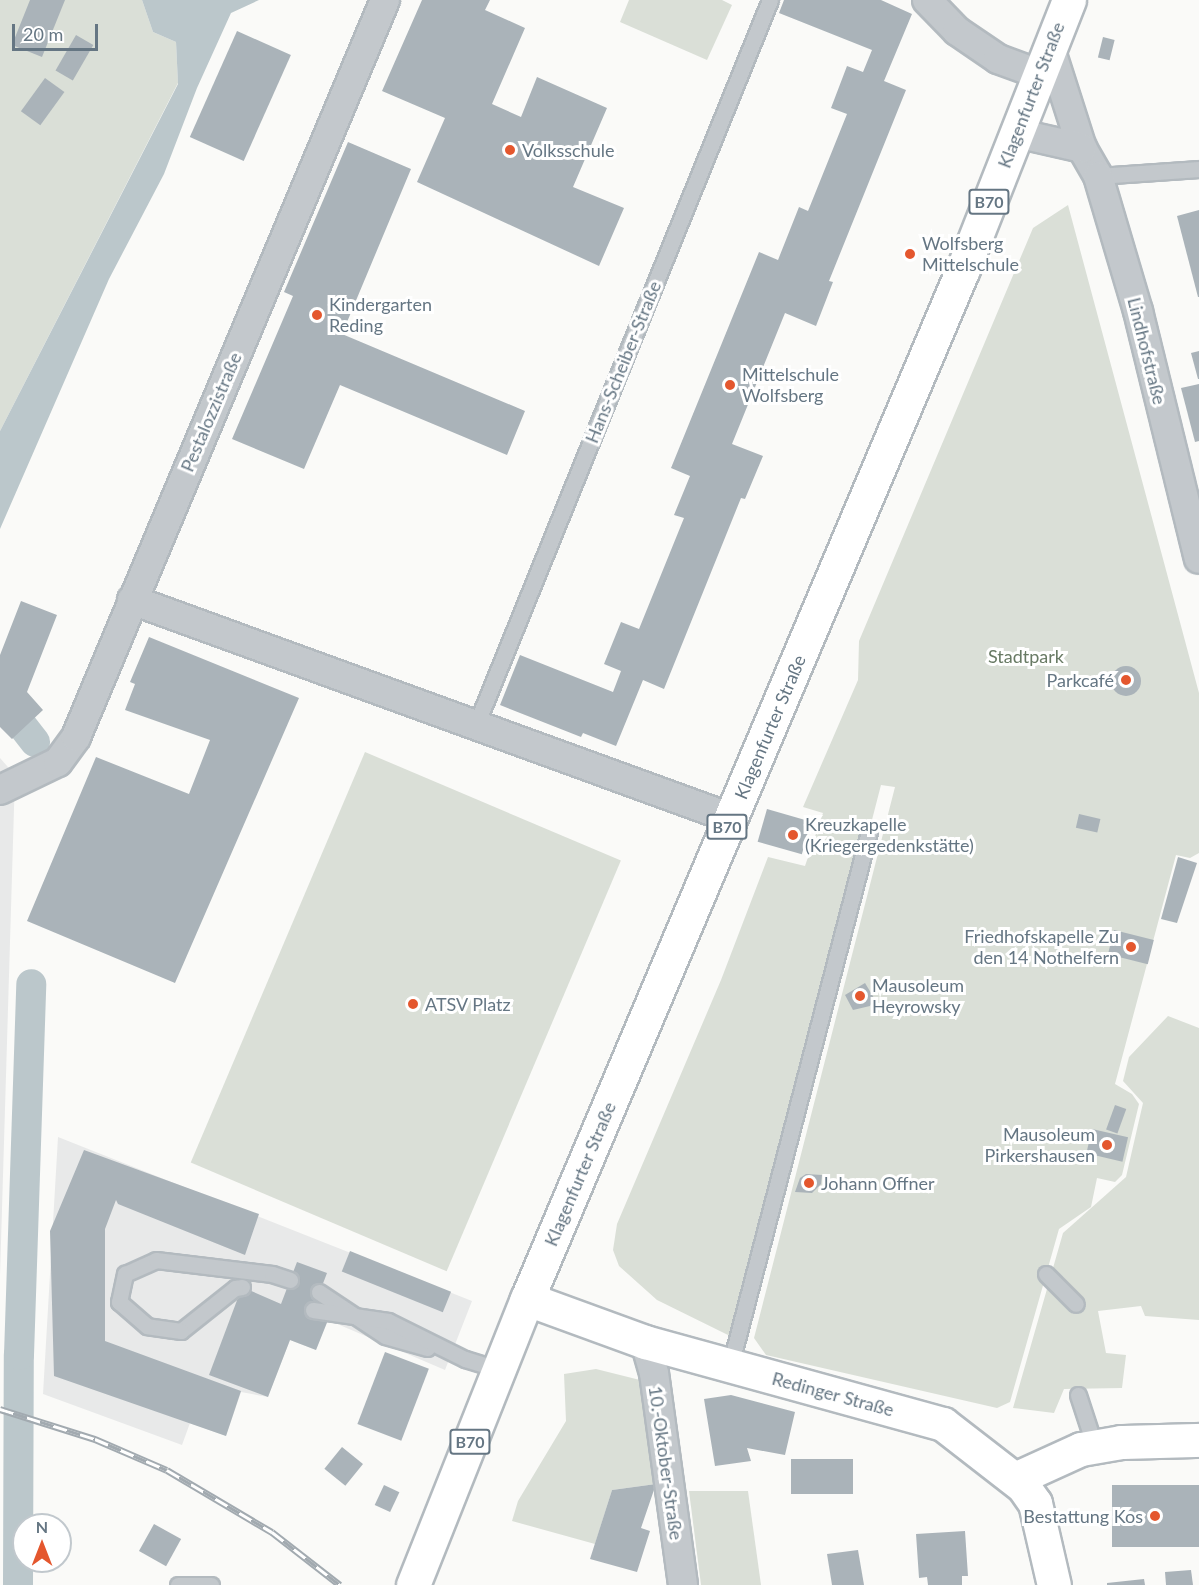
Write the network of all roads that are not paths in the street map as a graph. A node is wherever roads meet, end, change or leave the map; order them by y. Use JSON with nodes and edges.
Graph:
{"nodes":[{"id":1,"x":384,"y":0,"type":"edge"},
{"id":2,"x":770,"y":0,"type":"edge"},
{"id":3,"x":927,"y":0,"type":"edge"},
{"id":4,"x":1069,"y":0,"type":"edge"},
{"id":5,"x":1044,"y":61,"type":"junction"},
{"id":6,"x":1016,"y":133,"type":"junction"},
{"id":7,"x":1082,"y":148,"type":"junction"},
{"id":8,"x":1199,"y":169,"type":"edge"},
{"id":9,"x":1098,"y":176,"type":"junction"},
{"id":10,"x":1199,"y":559,"type":"edge"},
{"id":11,"x":132,"y":600,"type":"junction"},
{"id":12,"x":476,"y":725,"type":"junction"},
{"id":13,"x":0,"y":790,"type":"edge"},
{"id":14,"x":731,"y":818,"type":"junction"},
{"id":15,"x":869,"y":832,"type":"dead end"},
{"id":16,"x":1046,"y":1274,"type":"dead end"},
{"id":17,"x":290,"y":1280,"type":"dead end"},
{"id":18,"x":242,"y":1287,"type":"dead end"},
{"id":19,"x":320,"y":1292,"type":"dead end"},
{"id":20,"x":527,"y":1299,"type":"junction"},
{"id":21,"x":1076,"y":1304,"type":"dead end"},
{"id":22,"x":313,"y":1310,"type":"dead end"},
{"id":23,"x":357,"y":1316,"type":"junction"},
{"id":24,"x":645,"y":1342,"type":"junction"},
{"id":25,"x":730,"y":1366,"type":"junction"},
{"id":26,"x":500,"y":1370,"type":"junction"},
{"id":27,"x":1078,"y":1395,"type":"dead end"},
{"id":28,"x":1199,"y":1440,"type":"edge"},
{"id":29,"x":1095,"y":1447,"type":"junction"},
{"id":30,"x":1017,"y":1478,"type":"junction"},
{"id":31,"x":178,"y":1585,"type":"edge"},
{"id":32,"x":211,"y":1585,"type":"edge"},
{"id":33,"x":413,"y":1585,"type":"edge"},
{"id":34,"x":683,"y":1585,"type":"edge"},
{"id":35,"x":1054,"y":1585,"type":"edge"}],
"edges":[{"from":1,"to":11,"type":"street","name":"Pestalozzistraße"},
{"from":2,"to":12,"type":"lane","name":"Hans-Scheiber-Straße"},
{"from":3,"to":5,"type":"street"},
{"from":4,"to":5,"type":"main road","name":"Klagenfurter Straße","number":"B70"},
{"from":5,"to":6,"type":"main road","name":"Klagenfurter Straße","number":"B70"},
{"from":5,"to":7,"type":"street","name":"Lindhofstraße"},
{"from":6,"to":7,"type":"street"},
{"from":6,"to":14,"type":"main road","name":"Klagenfurter Straße","number":"B70"},
{"from":7,"to":9,"type":"street","name":"Lindhofstraße"},
{"from":8,"to":9,"type":"lane"},
{"from":9,"to":10,"type":"street","name":"Lindhofstraße"},
{"from":11,"to":12,"type":"street"},
{"from":11,"to":13,"type":"street","name":"Pestalozzistraße"},
{"from":12,"to":14,"type":"street"},
{"from":14,"to":20,"type":"main road","name":"Klagenfurter Straße","number":"B70"},
{"from":15,"to":25,"type":"lane"},
{"from":16,"to":21,"type":"lane"},
{"from":17,"to":18,"type":"lane"},
{"from":19,"to":23,"type":"lane"},
{"from":20,"to":24,"type":"main road","name":"Redinger Straße"},
{"from":20,"to":26,"type":"main road","name":"Klagenfurter Straße","number":"B70"},
{"from":22,"to":23,"type":"lane"},
{"from":23,"to":26,"type":"lane"},
{"from":24,"to":25,"type":"main road","name":"Redinger Straße"},
{"from":24,"to":34,"type":"street","name":"10.-Oktober-Straße"},
{"from":25,"to":30,"type":"main road","name":"Redinger Straße"},
{"from":26,"to":33,"type":"main road","name":"Klagenfurter Straße","number":"B70"},
{"from":27,"to":29,"type":"lane"},
{"from":28,"to":29,"type":"main road"},
{"from":29,"to":30,"type":"main road"},
{"from":30,"to":35,"type":"main road","name":"Redinger Straße"},
{"from":31,"to":32,"type":"lane"}]}
